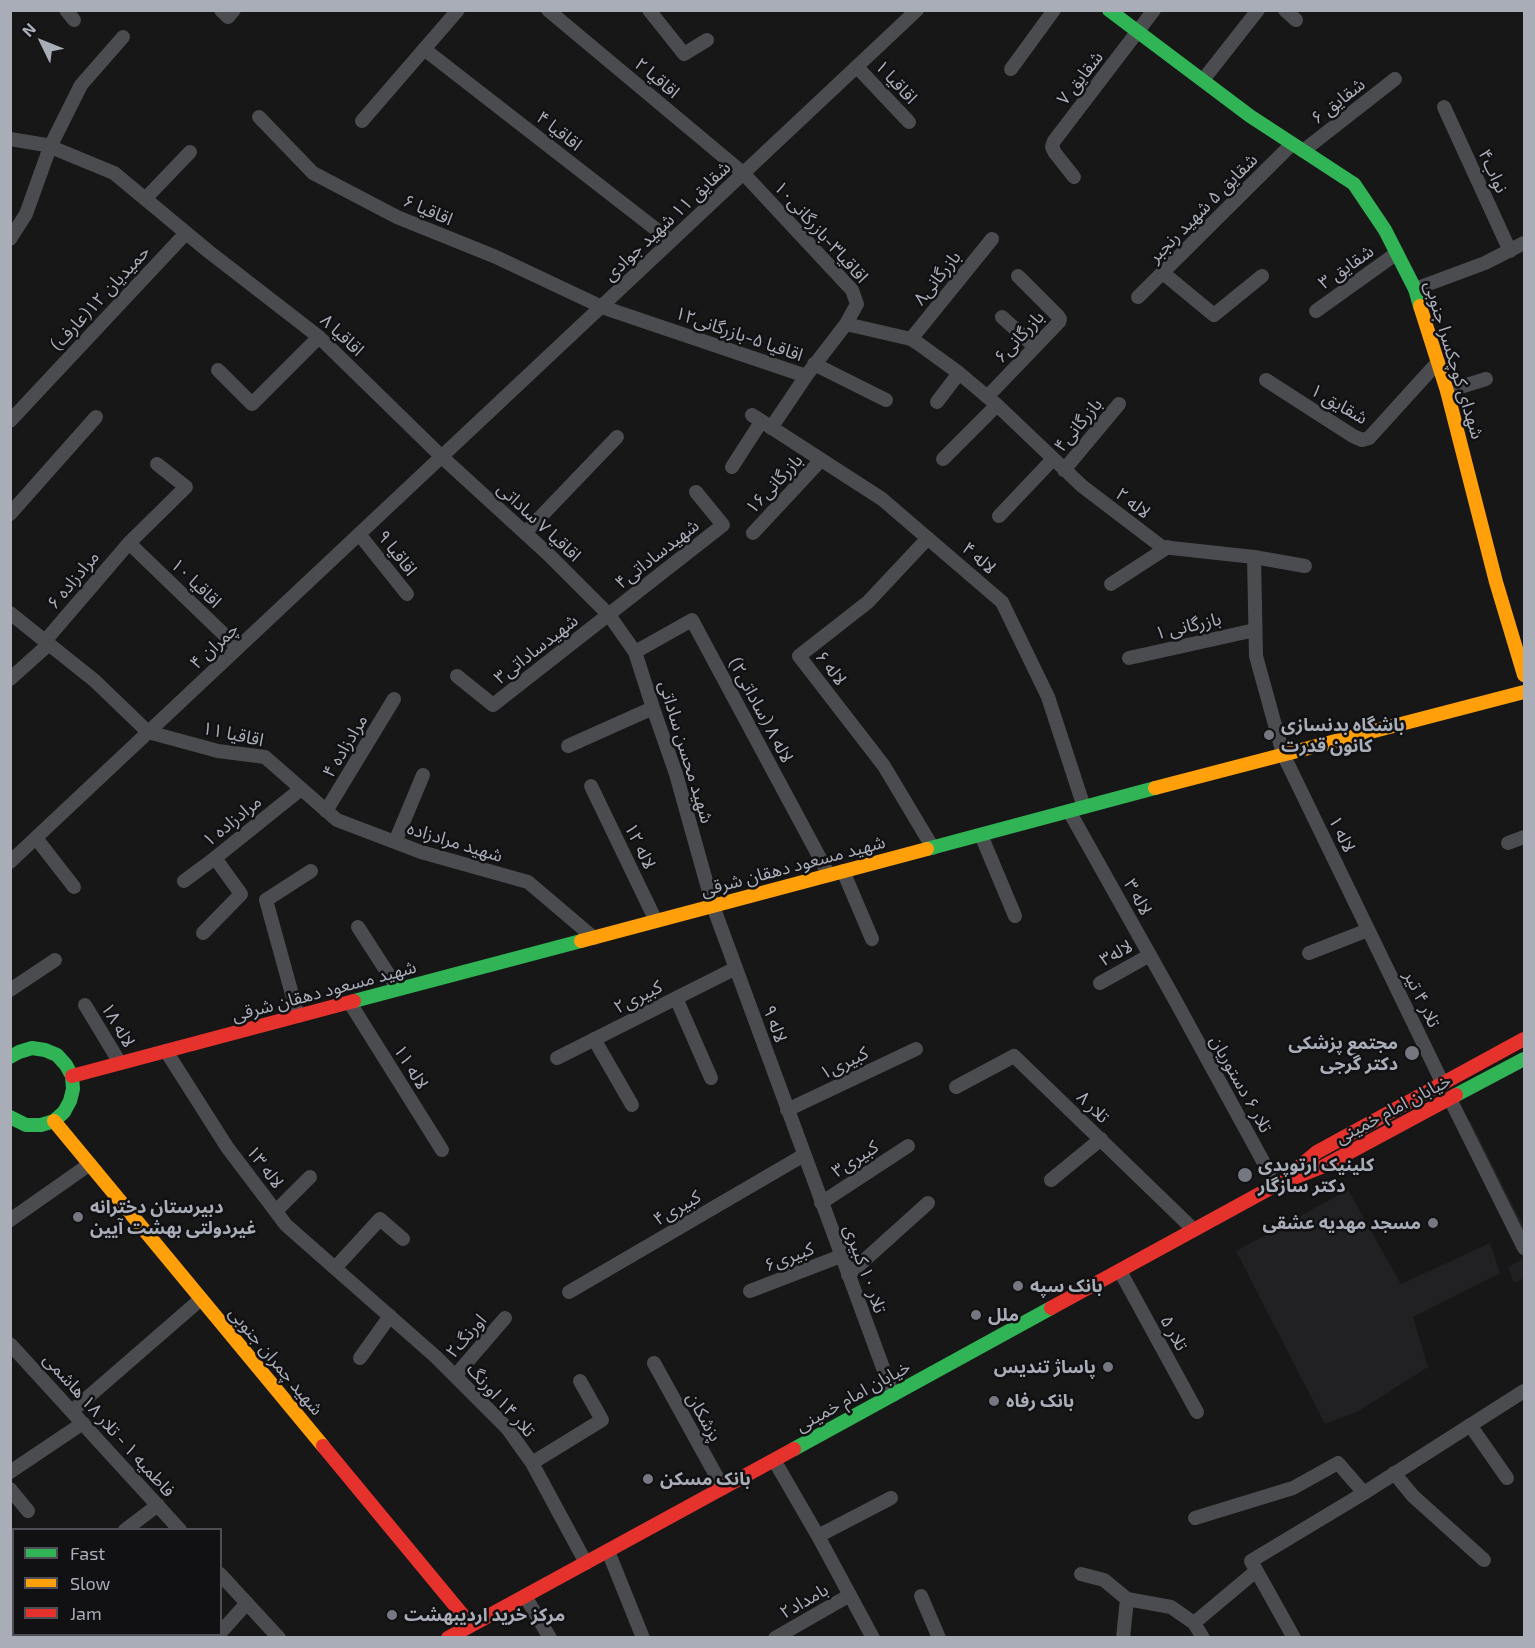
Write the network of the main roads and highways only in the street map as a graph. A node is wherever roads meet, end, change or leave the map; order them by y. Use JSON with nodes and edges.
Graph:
{"nodes":[{"id":1,"x":1109,"y":10,"type":"edge"},
{"id":2,"x":1524,"y":675,"type":"edge"},
{"id":3,"x":1524,"y":692,"type":"edge"},
{"id":4,"x":1524,"y":1039,"type":"edge"},
{"id":5,"x":10,"y":1057,"type":"edge"},
{"id":6,"x":1524,"y":1059,"type":"edge"},
{"id":7,"x":72,"y":1076,"type":"junction"},
{"id":8,"x":10,"y":1117,"type":"edge"},
{"id":9,"x":54,"y":1121,"type":"junction"},
{"id":10,"x":1276,"y":1185,"type":"junction"},
{"id":11,"x":471,"y":1625,"type":"junction"},
{"id":12,"x":448,"y":1638,"type":"edge"}],
"edges":[{"from":1,"to":2,"type":"main road","name":"شهدای کوچکسرا جنوبی"},
{"from":3,"to":7,"type":"main road","name":"شهید مسعود دهقان شرقی"},
{"from":4,"to":10,"type":"main road","name":"خیابان امام خمینی"},
{"from":5,"to":7,"type":"main road"},
{"from":6,"to":10,"type":"main road","name":"خیابان امام خمینی"},
{"from":7,"to":9,"type":"main road"},
{"from":8,"to":9,"type":"main road"},
{"from":9,"to":11,"type":"main road","name":"شهید چمران جنوبی"},
{"from":10,"to":11,"type":"main road","name":"خیابان امام خمینی"},
{"from":11,"to":12,"type":"main road","name":"خیابان امام خمینی"}]}
